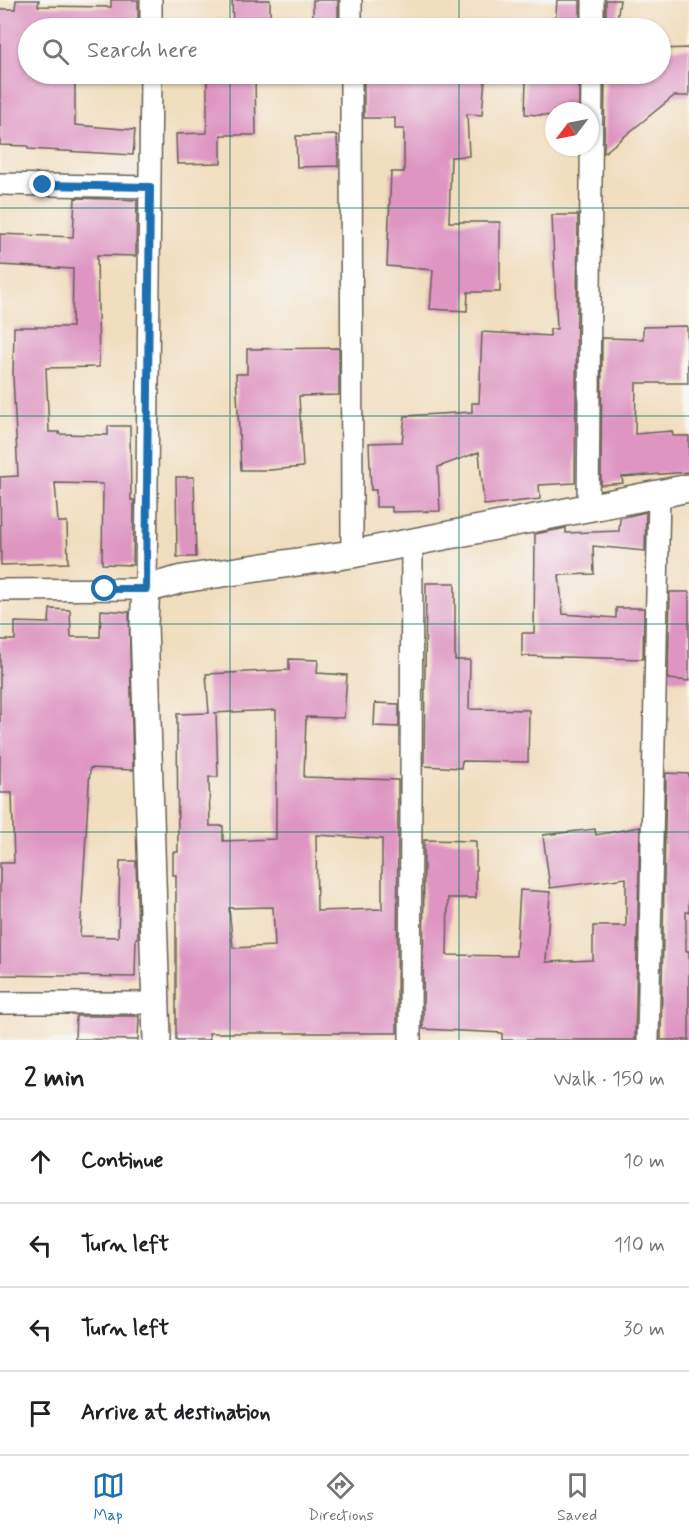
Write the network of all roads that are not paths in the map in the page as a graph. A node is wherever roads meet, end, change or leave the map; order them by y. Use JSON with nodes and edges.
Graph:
{"nodes":[{"id":1,"x":151,"y":0,"type":"edge"},
{"id":2,"x":351,"y":0,"type":"edge"},
{"id":3,"x":593,"y":0,"type":"edge"},
{"id":4,"x":151,"y":18,"type":"edge"},
{"id":5,"x":351,"y":18,"type":"edge"},
{"id":6,"x":593,"y":18,"type":"edge"},
{"id":7,"x":151,"y":84,"type":"edge"},
{"id":8,"x":351,"y":84,"type":"edge"},
{"id":9,"x":592,"y":84,"type":"edge"},
{"id":10,"x":0,"y":184,"type":"edge"},
{"id":11,"x":150,"y":187,"type":"junction"},
{"id":12,"x":689,"y":488,"type":"edge"},
{"id":13,"x":660,"y":494,"type":"junction"},
{"id":14,"x":588,"y":508,"type":"junction"},
{"id":15,"x":412,"y":541,"type":"junction"},
{"id":16,"x":352,"y":554,"type":"junction"},
{"id":17,"x":146,"y":589,"type":"junction"},
{"id":18,"x":0,"y":590,"type":"edge"},
{"id":19,"x":0,"y":1003,"type":"edge"},
{"id":20,"x":157,"y":1003,"type":"junction"},
{"id":21,"x":157,"y":1040,"type":"edge"},
{"id":22,"x":410,"y":1040,"type":"edge"},
{"id":23,"x":648,"y":1040,"type":"edge"}],
"edges":[{"from":1,"to":4,"type":"street"},
{"from":2,"to":5,"type":"street"},
{"from":3,"to":6,"type":"street"},
{"from":7,"to":11,"type":"street"},
{"from":8,"to":16,"type":"street"},
{"from":9,"to":14,"type":"street"},
{"from":10,"to":11,"type":"street"},
{"from":11,"to":17,"type":"street"},
{"from":12,"to":13,"type":"street"},
{"from":13,"to":14,"type":"street"},
{"from":13,"to":23,"type":"street"},
{"from":14,"to":15,"type":"street"},
{"from":15,"to":16,"type":"street"},
{"from":15,"to":22,"type":"street"},
{"from":16,"to":17,"type":"street"},
{"from":17,"to":18,"type":"street"},
{"from":17,"to":20,"type":"street"},
{"from":19,"to":20,"type":"street"},
{"from":20,"to":21,"type":"street"}]}
